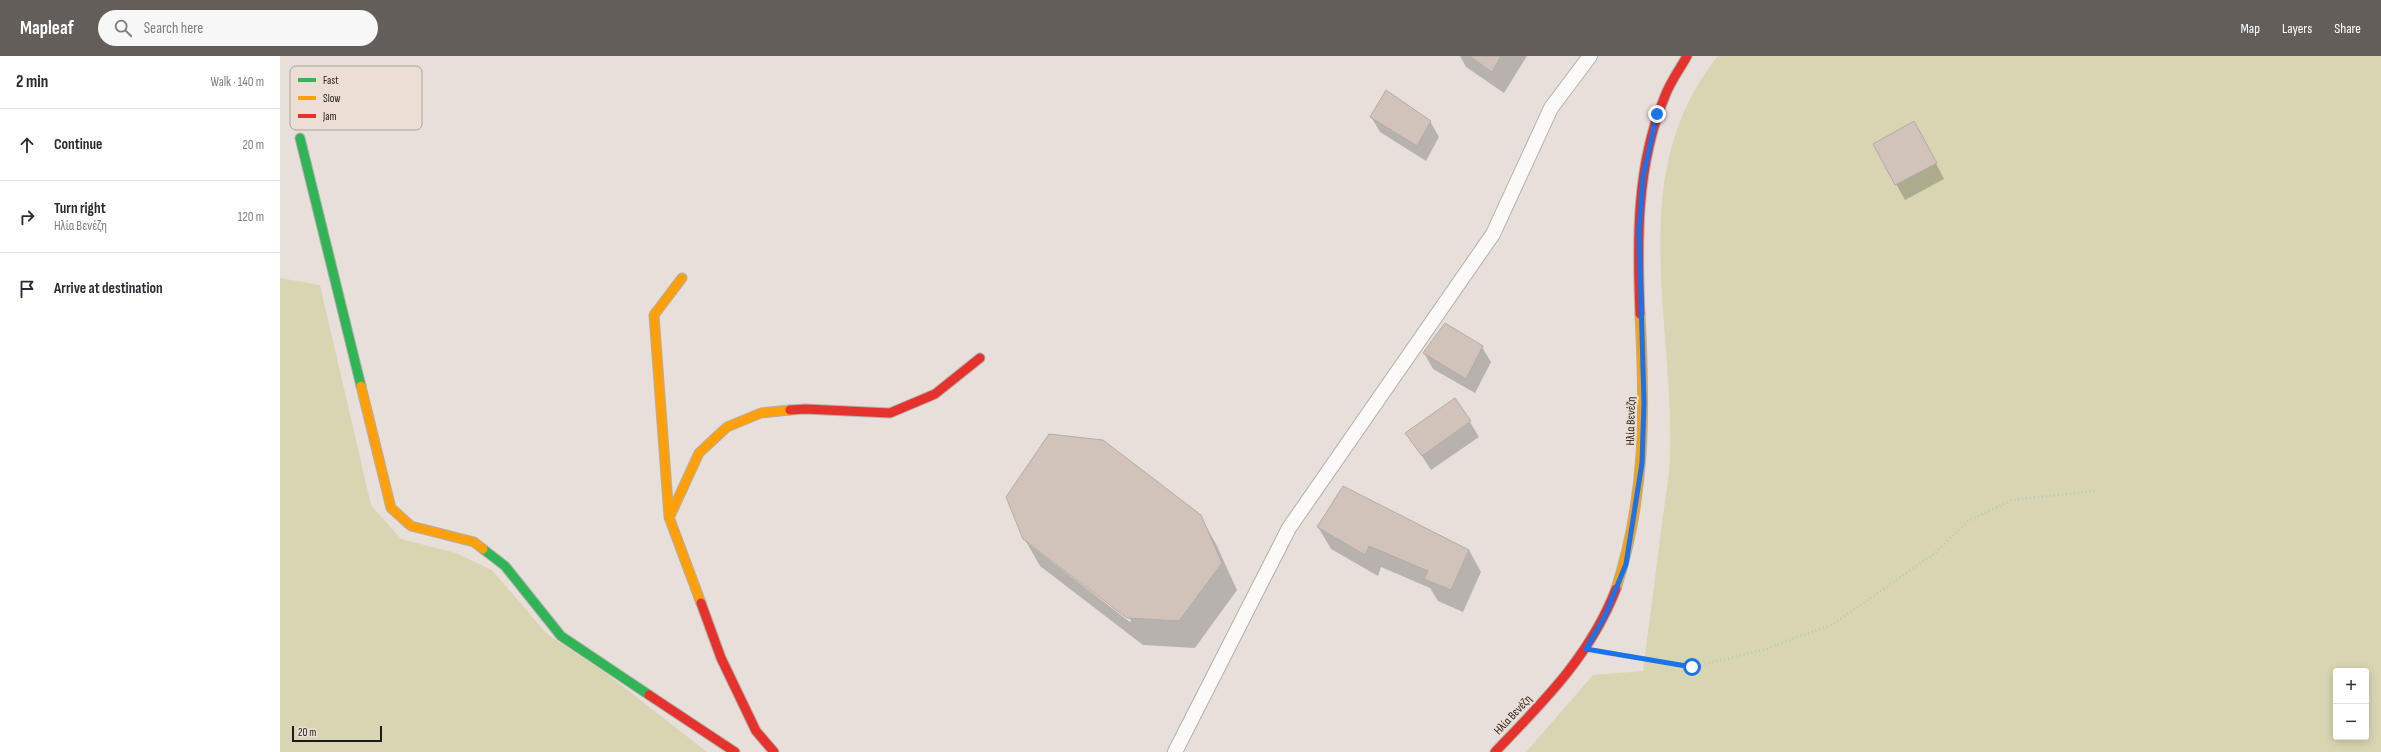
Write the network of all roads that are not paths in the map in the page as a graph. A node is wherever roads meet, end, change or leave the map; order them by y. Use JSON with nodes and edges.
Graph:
{"nodes":[{"id":1,"x":1590,"y":56,"type":"edge"},
{"id":2,"x":1687,"y":56,"type":"edge"},
{"id":3,"x":300,"y":138,"type":"dead end"},
{"id":4,"x":682,"y":278,"type":"dead end"},
{"id":5,"x":980,"y":358,"type":"dead end"},
{"id":6,"x":669,"y":517,"type":"junction"},
{"id":7,"x":735,"y":752,"type":"edge"},
{"id":8,"x":774,"y":752,"type":"edge"},
{"id":9,"x":1175,"y":752,"type":"edge"},
{"id":10,"x":1495,"y":752,"type":"edge"}],
"edges":[{"from":1,"to":9,"type":"lane"},
{"from":2,"to":10,"type":"street","name":"Ηλία Βενέζη"},
{"from":3,"to":7,"type":"street"},
{"from":4,"to":6,"type":"street"},
{"from":5,"to":6,"type":"street"},
{"from":6,"to":8,"type":"street"}]}
